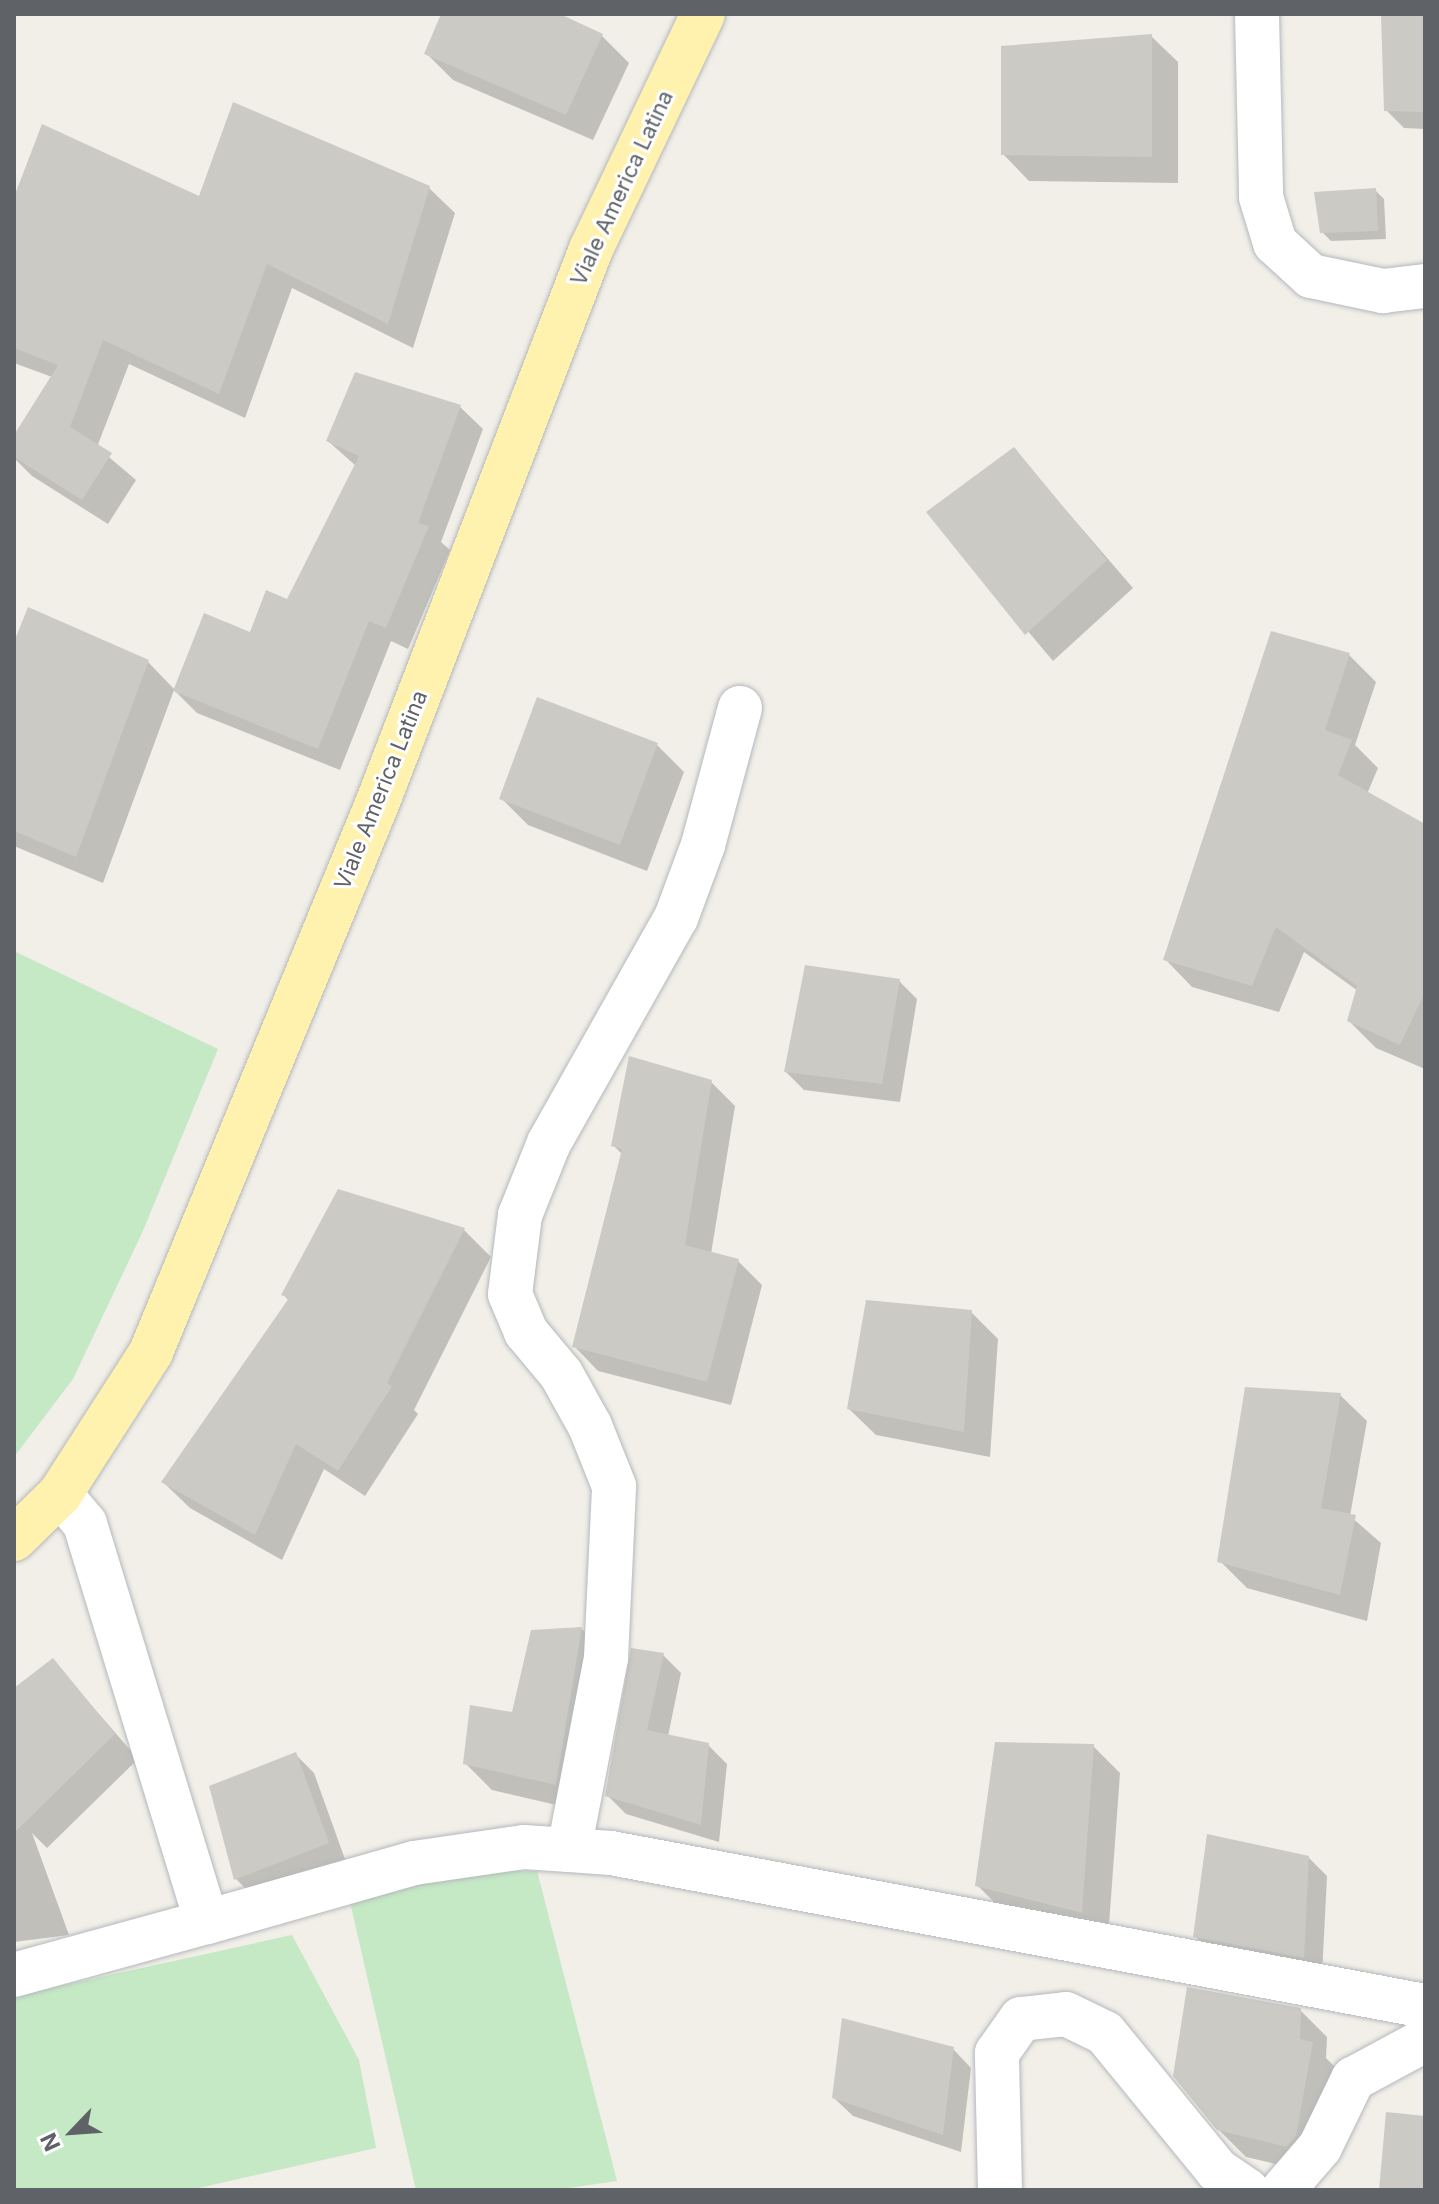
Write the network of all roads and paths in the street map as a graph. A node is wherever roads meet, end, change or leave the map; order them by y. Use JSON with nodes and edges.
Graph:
{"nodes":[{"id":1,"x":703,"y":14,"type":"edge"},
{"id":2,"x":1257,"y":14,"type":"edge"},
{"id":3,"x":1425,"y":286,"type":"edge"},
{"id":4,"x":740,"y":708,"type":"dead end"},
{"id":5,"x":60,"y":1494,"type":"junction"},
{"id":6,"x":14,"y":1539,"type":"edge"},
{"id":7,"x":569,"y":1850,"type":"junction"},
{"id":8,"x":207,"y":1922,"type":"junction"},
{"id":9,"x":14,"y":1975,"type":"edge"},
{"id":10,"x":1425,"y":2006,"type":"edge"},
{"id":11,"x":1425,"y":2040,"type":"edge"},
{"id":12,"x":1000,"y":2190,"type":"edge"},
{"id":13,"x":1247,"y":2190,"type":"edge"},
{"id":14,"x":1283,"y":2190,"type":"edge"}],
"edges":[{"from":1,"to":5,"type":"main road","name":"Viale America Latina"},
{"from":2,"to":3,"type":"street"},
{"from":4,"to":7,"type":"street"},
{"from":5,"to":6,"type":"main road","name":"Viale America Latina"},
{"from":5,"to":8,"type":"street"},
{"from":7,"to":8,"type":"street"},
{"from":7,"to":10,"type":"street"},
{"from":8,"to":9,"type":"street"},
{"from":11,"to":14,"type":"street"},
{"from":12,"to":13,"type":"street"}]}
